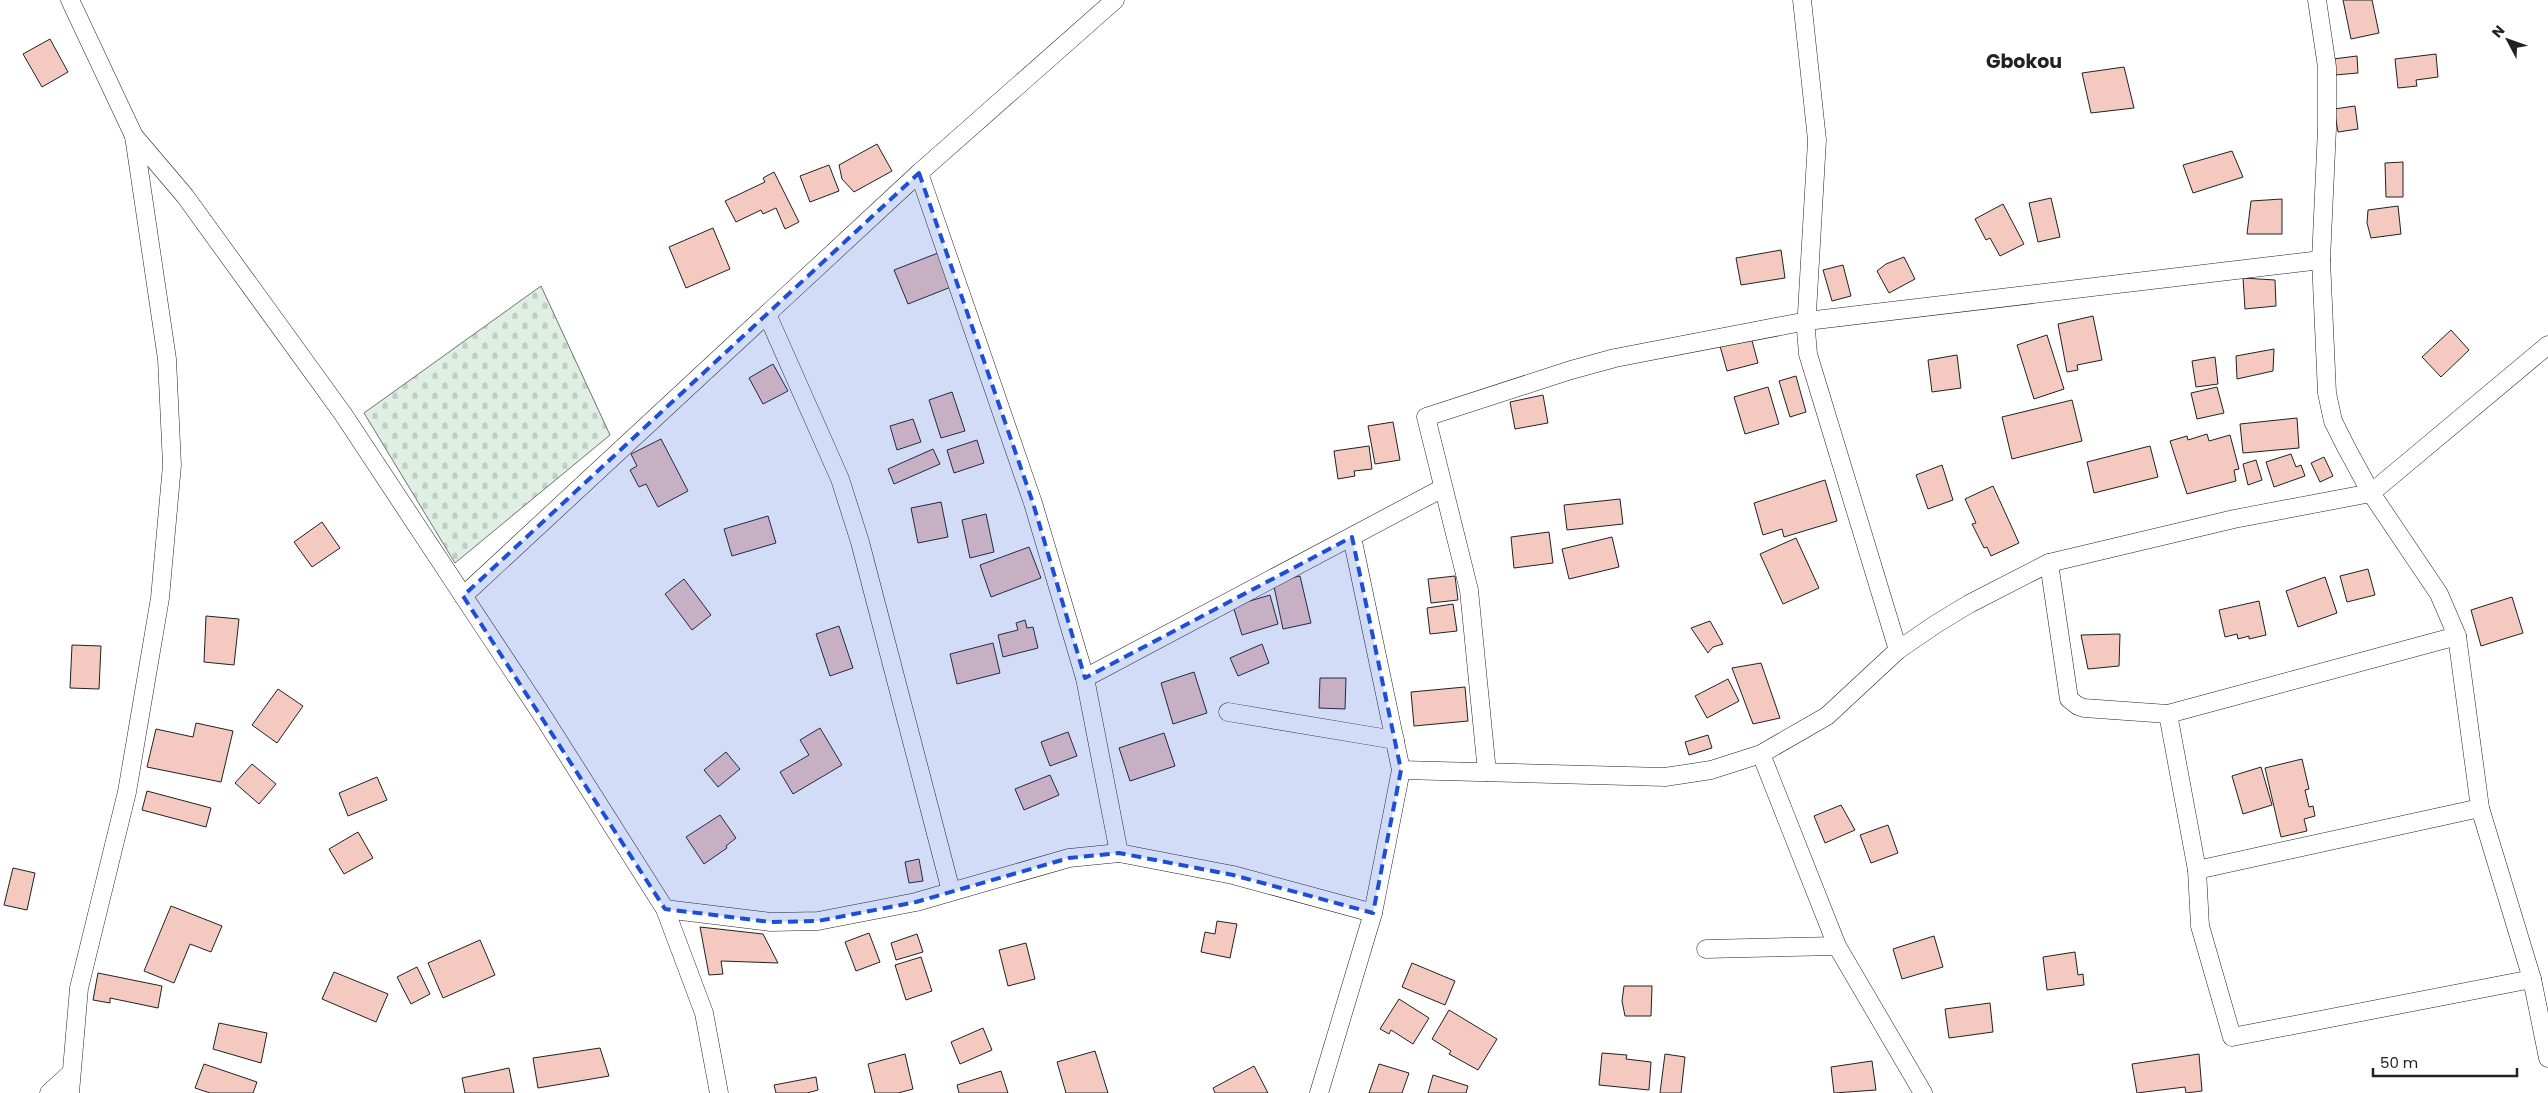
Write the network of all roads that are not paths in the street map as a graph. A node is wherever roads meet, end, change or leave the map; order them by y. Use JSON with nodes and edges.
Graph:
{"nodes":[{"id":1,"x":70,"y":0,"type":"edge"},
{"id":2,"x":1115,"y":0,"type":"edge"},
{"id":3,"x":1802,"y":0,"type":"edge"},
{"id":4,"x":2317,"y":0,"type":"edge"},
{"id":5,"x":134,"y":136,"type":"junction"},
{"id":6,"x":919,"y":173,"type":"junction"},
{"id":7,"x":2321,"y":260,"type":"junction"},
{"id":8,"x":767,"y":314,"type":"junction"},
{"id":9,"x":1807,"y":321,"type":"junction"},
{"id":10,"x":2548,"y":345,"type":"edge"},
{"id":11,"x":1443,"y":488,"type":"junction"},
{"id":12,"x":2371,"y":493,"type":"junction"},
{"id":13,"x":1352,"y":536,"type":"junction"},
{"id":14,"x":2049,"y":563,"type":"junction"},
{"id":15,"x":463,"y":596,"type":"junction"},
{"id":16,"x":2457,"y":636,"type":"junction"},
{"id":17,"x":1898,"y":650,"type":"junction"},
{"id":18,"x":1086,"y":678,"type":"junction"},
{"id":19,"x":1228,"y":712,"type":"dead end"},
{"id":20,"x":2168,"y":714,"type":"junction"},
{"id":21,"x":1395,"y":740,"type":"junction"},
{"id":22,"x":1761,"y":754,"type":"junction"},
{"id":23,"x":1401,"y":770,"type":"junction"},
{"id":24,"x":1487,"y":772,"type":"junction"},
{"id":25,"x":2480,"y":808,"type":"junction"},
{"id":26,"x":1119,"y":853,"type":"junction"},
{"id":27,"x":2197,"y":870,"type":"junction"},
{"id":28,"x":951,"y":891,"type":"junction"},
{"id":29,"x":665,"y":909,"type":"junction"},
{"id":30,"x":1373,"y":913,"type":"junction"},
{"id":31,"x":1837,"y":946,"type":"junction"},
{"id":32,"x":1706,"y":949,"type":"dead end"},
{"id":33,"x":2532,"y":979,"type":"junction"},
{"id":34,"x":2548,"y":1058,"type":"edge"},
{"id":35,"x":71,"y":1073,"type":"junction"},
{"id":36,"x":50,"y":1093,"type":"edge"},
{"id":37,"x":70,"y":1093,"type":"edge"},
{"id":38,"x":719,"y":1093,"type":"edge"},
{"id":39,"x":1319,"y":1093,"type":"edge"},
{"id":40,"x":1923,"y":1093,"type":"edge"}],
"edges":[{"from":1,"to":5,"type":"street"},
{"from":2,"to":6,"type":"street"},
{"from":3,"to":9,"type":"street"},
{"from":4,"to":7,"type":"street"},
{"from":5,"to":15,"type":"street"},
{"from":5,"to":35,"type":"street"},
{"from":6,"to":8,"type":"street"},
{"from":6,"to":18,"type":"street"},
{"from":7,"to":9,"type":"street"},
{"from":7,"to":12,"type":"street"},
{"from":8,"to":15,"type":"street"},
{"from":8,"to":28,"type":"street"},
{"from":9,"to":11,"type":"street"},
{"from":9,"to":17,"type":"street"},
{"from":10,"to":12,"type":"street"},
{"from":11,"to":13,"type":"street"},
{"from":11,"to":24,"type":"street"},
{"from":12,"to":14,"type":"street"},
{"from":12,"to":16,"type":"street"},
{"from":13,"to":18,"type":"street"},
{"from":13,"to":21,"type":"street"},
{"from":14,"to":17,"type":"street"},
{"from":14,"to":20,"type":"street"},
{"from":15,"to":29,"type":"street"},
{"from":16,"to":20,"type":"street"},
{"from":16,"to":25,"type":"street"},
{"from":17,"to":22,"type":"street"},
{"from":18,"to":26,"type":"street"},
{"from":19,"to":21,"type":"street"},
{"from":20,"to":27,"type":"street"},
{"from":21,"to":23,"type":"street"},
{"from":22,"to":24,"type":"street"},
{"from":22,"to":31,"type":"street"},
{"from":23,"to":24,"type":"street"},
{"from":23,"to":30,"type":"street"},
{"from":25,"to":27,"type":"street"},
{"from":25,"to":33,"type":"street"},
{"from":26,"to":28,"type":"street"},
{"from":26,"to":30,"type":"street"},
{"from":27,"to":33,"type":"street"},
{"from":28,"to":29,"type":"street"},
{"from":29,"to":38,"type":"street"},
{"from":30,"to":39,"type":"street"},
{"from":31,"to":32,"type":"street"},
{"from":31,"to":40,"type":"street"},
{"from":33,"to":34,"type":"street"},
{"from":35,"to":36,"type":"street"},
{"from":35,"to":37,"type":"street"}]}
